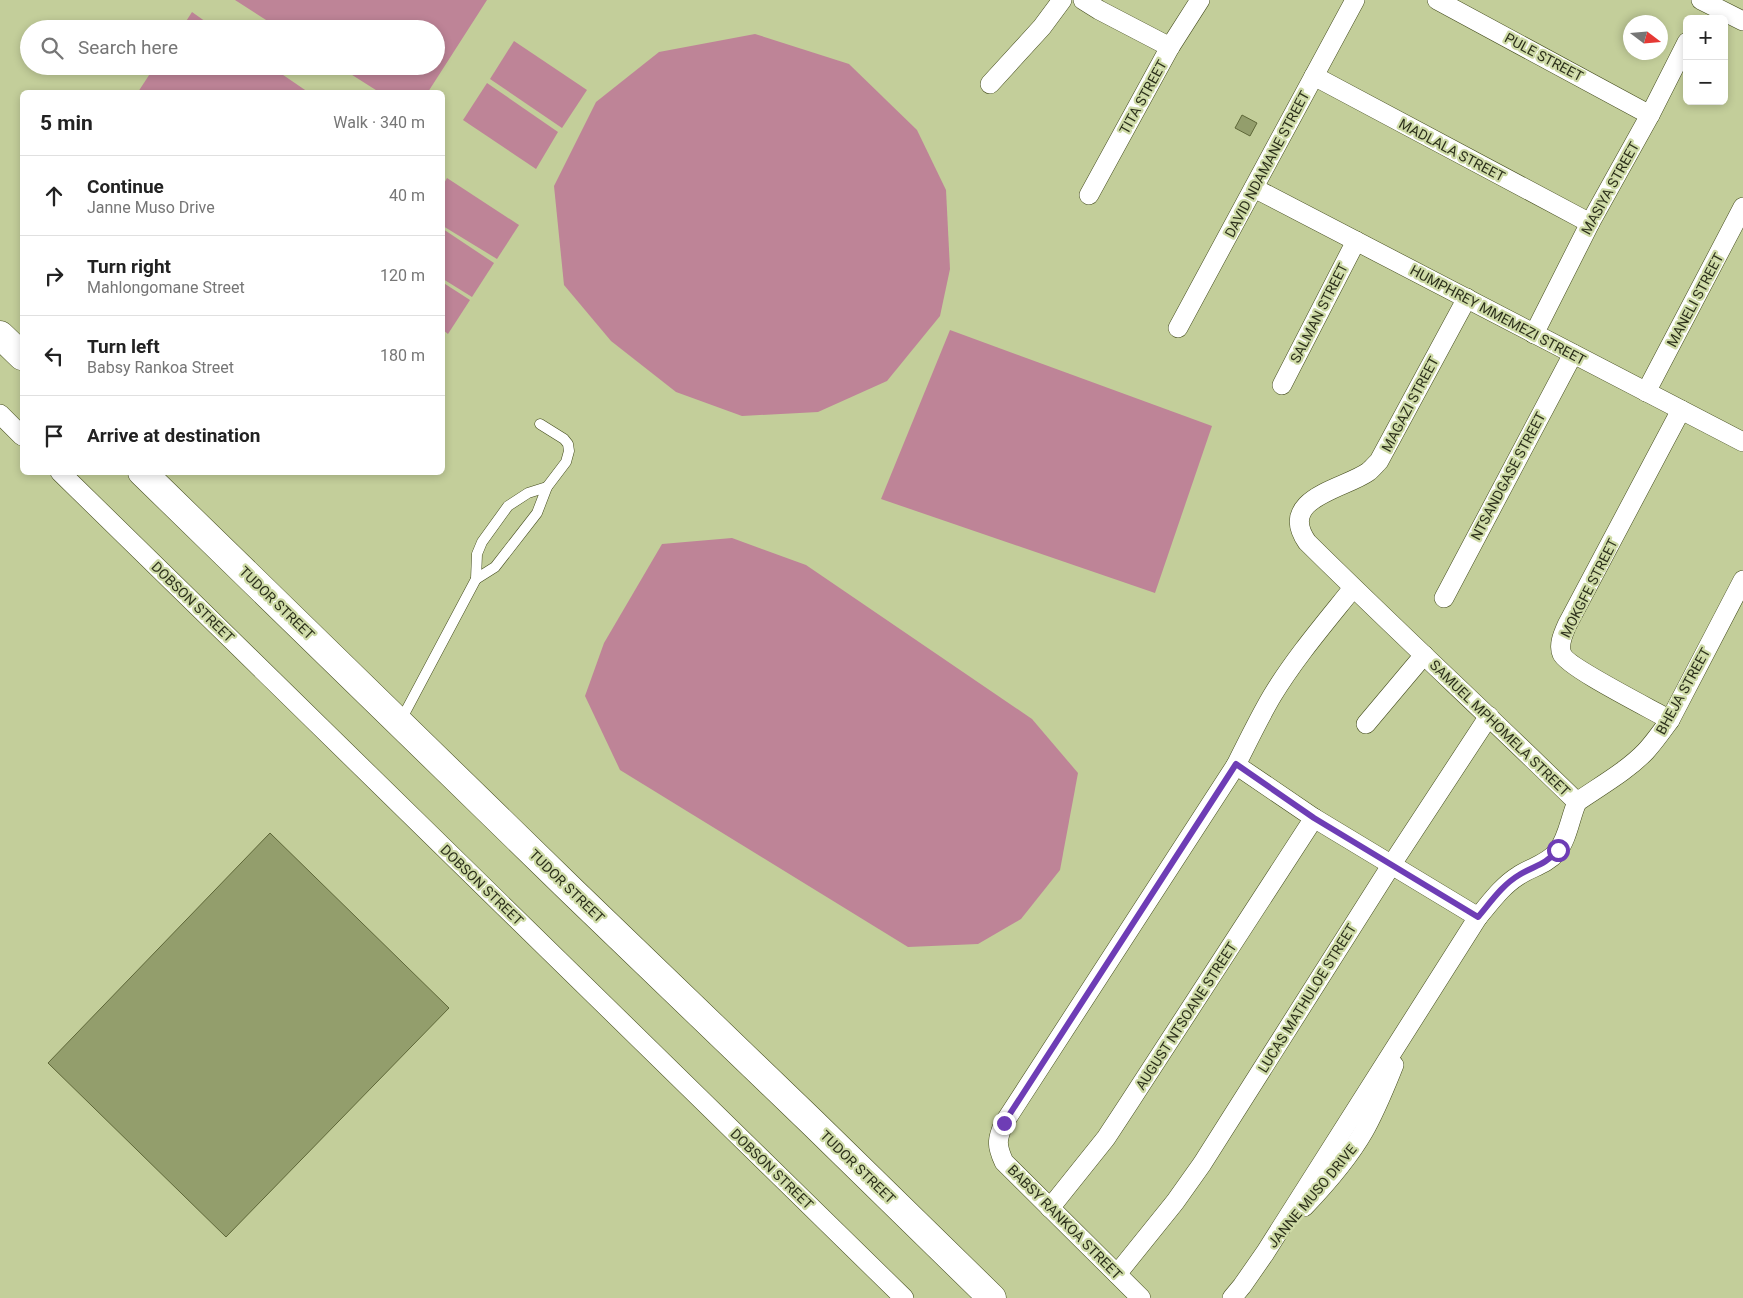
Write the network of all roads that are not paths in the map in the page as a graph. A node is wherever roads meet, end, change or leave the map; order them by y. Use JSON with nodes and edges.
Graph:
{"nodes":[{"id":1,"x":1062,"y":0,"type":"edge"},
{"id":2,"x":1083,"y":0,"type":"edge"},
{"id":3,"x":1200,"y":0,"type":"edge"},
{"id":4,"x":1355,"y":0,"type":"edge"},
{"id":5,"x":1437,"y":0,"type":"edge"},
{"id":6,"x":1703,"y":5,"type":"edge"},
{"id":7,"x":1743,"y":21,"type":"edge"},
{"id":8,"x":1170,"y":48,"type":"junction"},
{"id":9,"x":1683,"y":50,"type":"edge"},
{"id":10,"x":1314,"y":76,"type":"junction"},
{"id":11,"x":990,"y":84,"type":"dead end"},
{"id":12,"x":1650,"y":115,"type":"junction"},
{"id":13,"x":1254,"y":188,"type":"junction"},
{"id":14,"x":1089,"y":195,"type":"dead end"},
{"id":15,"x":1743,"y":207,"type":"edge"},
{"id":16,"x":1590,"y":223,"type":"junction"},
{"id":17,"x":1356,"y":241,"type":"junction"},
{"id":18,"x":1467,"y":298,"type":"junction"},
{"id":19,"x":1178,"y":328,"type":"dead end"},
{"id":20,"x":1534,"y":334,"type":"junction"},
{"id":21,"x":0,"y":335,"type":"edge"},
{"id":22,"x":20,"y":354,"type":"edge"},
{"id":23,"x":1573,"y":354,"type":"junction"},
{"id":24,"x":1282,"y":385,"type":"dead end"},
{"id":25,"x":1646,"y":392,"type":"junction"},
{"id":26,"x":1681,"y":410,"type":"junction"},
{"id":27,"x":0,"y":414,"type":"edge"},
{"id":28,"x":540,"y":424,"type":"dead end"},
{"id":29,"x":20,"y":434,"type":"edge"},
{"id":30,"x":1743,"y":442,"type":"edge"},
{"id":31,"x":63,"y":475,"type":"edge"},
{"id":32,"x":145,"y":475,"type":"edge"},
{"id":33,"x":547,"y":487,"type":"junction"},
{"id":34,"x":1301,"y":534,"type":"joint"},
{"id":35,"x":476,"y":579,"type":"junction"},
{"id":36,"x":1743,"y":580,"type":"edge"},
{"id":37,"x":1353,"y":588,"type":"junction"},
{"id":38,"x":1444,"y":598,"type":"dead end"},
{"id":39,"x":1424,"y":655,"type":"junction"},
{"id":40,"x":1489,"y":716,"type":"junction"},
{"id":41,"x":1670,"y":720,"type":"junction"},
{"id":42,"x":400,"y":723,"type":"junction"},
{"id":43,"x":1366,"y":724,"type":"dead end"},
{"id":44,"x":1236,"y":764,"type":"junction"},
{"id":45,"x":1577,"y":802,"type":"junction"},
{"id":46,"x":1314,"y":818,"type":"junction"},
{"id":47,"x":1392,"y":864,"type":"junction"},
{"id":48,"x":1478,"y":917,"type":"junction"},
{"id":49,"x":1050,"y":1208,"type":"junction"},
{"id":50,"x":1117,"y":1274,"type":"junction"},
{"id":51,"x":904,"y":1298,"type":"edge"},
{"id":52,"x":992,"y":1298,"type":"edge"},
{"id":53,"x":1141,"y":1298,"type":"edge"},
{"id":54,"x":1232,"y":1298,"type":"edge"}],
"edges":[{"from":1,"to":11,"type":"street"},
{"from":2,"to":8,"type":"street"},
{"from":3,"to":8,"type":"street","name":"TITA STREET"},
{"from":4,"to":10,"type":"street","name":"DAVID NDAMANE STREET"},
{"from":5,"to":12,"type":"street","name":"PULE STREET"},
{"from":6,"to":7,"type":"street"},
{"from":8,"to":14,"type":"street","name":"TITA STREET"},
{"from":9,"to":12,"type":"street","name":"MASIYA STREET"},
{"from":10,"to":13,"type":"street","name":"DAVID NDAMANE STREET"},
{"from":10,"to":16,"type":"street","name":"MADLALA STREET"},
{"from":12,"to":16,"type":"street","name":"MASIYA STREET"},
{"from":13,"to":17,"type":"street","name":"HUMPHREY MMEMEZI STREET"},
{"from":13,"to":19,"type":"street","name":"DAVID NDAMANE STREET"},
{"from":15,"to":25,"type":"street","name":"MANELI STREET"},
{"from":16,"to":20,"type":"street","name":"MASIYA STREET"},
{"from":17,"to":18,"type":"street","name":"HUMPHREY MMEMEZI STREET"},
{"from":17,"to":24,"type":"street","name":"SALMAN STREET"},
{"from":18,"to":20,"type":"street","name":"HUMPHREY MMEMEZI STREET"},
{"from":18,"to":34,"type":"street","name":"MAGAZI STREET"},
{"from":20,"to":23,"type":"street","name":"HUMPHREY MMEMEZI STREET"},
{"from":21,"to":22,"type":"street"},
{"from":23,"to":25,"type":"street","name":"HUMPHREY MMEMEZI STREET"},
{"from":23,"to":38,"type":"street","name":"NTSANDGASE STREET"},
{"from":25,"to":26,"type":"street","name":"HUMPHREY MMEMEZI STREET"},
{"from":26,"to":30,"type":"street","name":"HUMPHREY MMEMEZI STREET"},
{"from":26,"to":41,"type":"street","name":"MOKGFE STREET"},
{"from":27,"to":29,"type":"street"},
{"from":28,"to":33,"type":"lane"},
{"from":31,"to":51,"type":"street","name":"DOBSON STREET"},
{"from":32,"to":42,"type":"street","name":"TUDOR STREET"},
{"from":33,"to":35,"type":"lane"},
{"from":33,"to":35,"type":"lane"},
{"from":34,"to":37,"type":"street","name":"SAMUEL MPHOMELA STREET"},
{"from":35,"to":42,"type":"lane"},
{"from":36,"to":41,"type":"street","name":"BHEJA STREET"},
{"from":37,"to":39,"type":"street","name":"SAMUEL MPHOMELA STREET"},
{"from":37,"to":44,"type":"street","name":"BABSY RANKOA STREET"},
{"from":39,"to":40,"type":"street","name":"SAMUEL MPHOMELA STREET"},
{"from":39,"to":43,"type":"street","name":"SAMUEL MPHOMELA STREET"},
{"from":40,"to":45,"type":"street","name":"SAMUEL MPHOMELA STREET"},
{"from":40,"to":47,"type":"street","name":"LUCAS MATHULOE STREET"},
{"from":41,"to":45,"type":"street","name":"BHEJA STREET"},
{"from":42,"to":52,"type":"street","name":"TUDOR STREET"},
{"from":44,"to":46,"type":"street"},
{"from":44,"to":49,"type":"street","name":"BABSY RANKOA STREET"},
{"from":45,"to":48,"type":"street","name":"JANNE MUSO DRIVE"},
{"from":46,"to":47,"type":"street"},
{"from":46,"to":49,"type":"street","name":"AUGUST NTSOANE STREET"},
{"from":47,"to":48,"type":"street"},
{"from":47,"to":50,"type":"street","name":"LUCAS MATHULOE STREET"},
{"from":48,"to":54,"type":"street","name":"JANNE MUSO DRIVE"},
{"from":49,"to":50,"type":"street","name":"BABSY RANKOA STREET"},
{"from":50,"to":53,"type":"street","name":"BABSY RANKOA STREET"}]}
